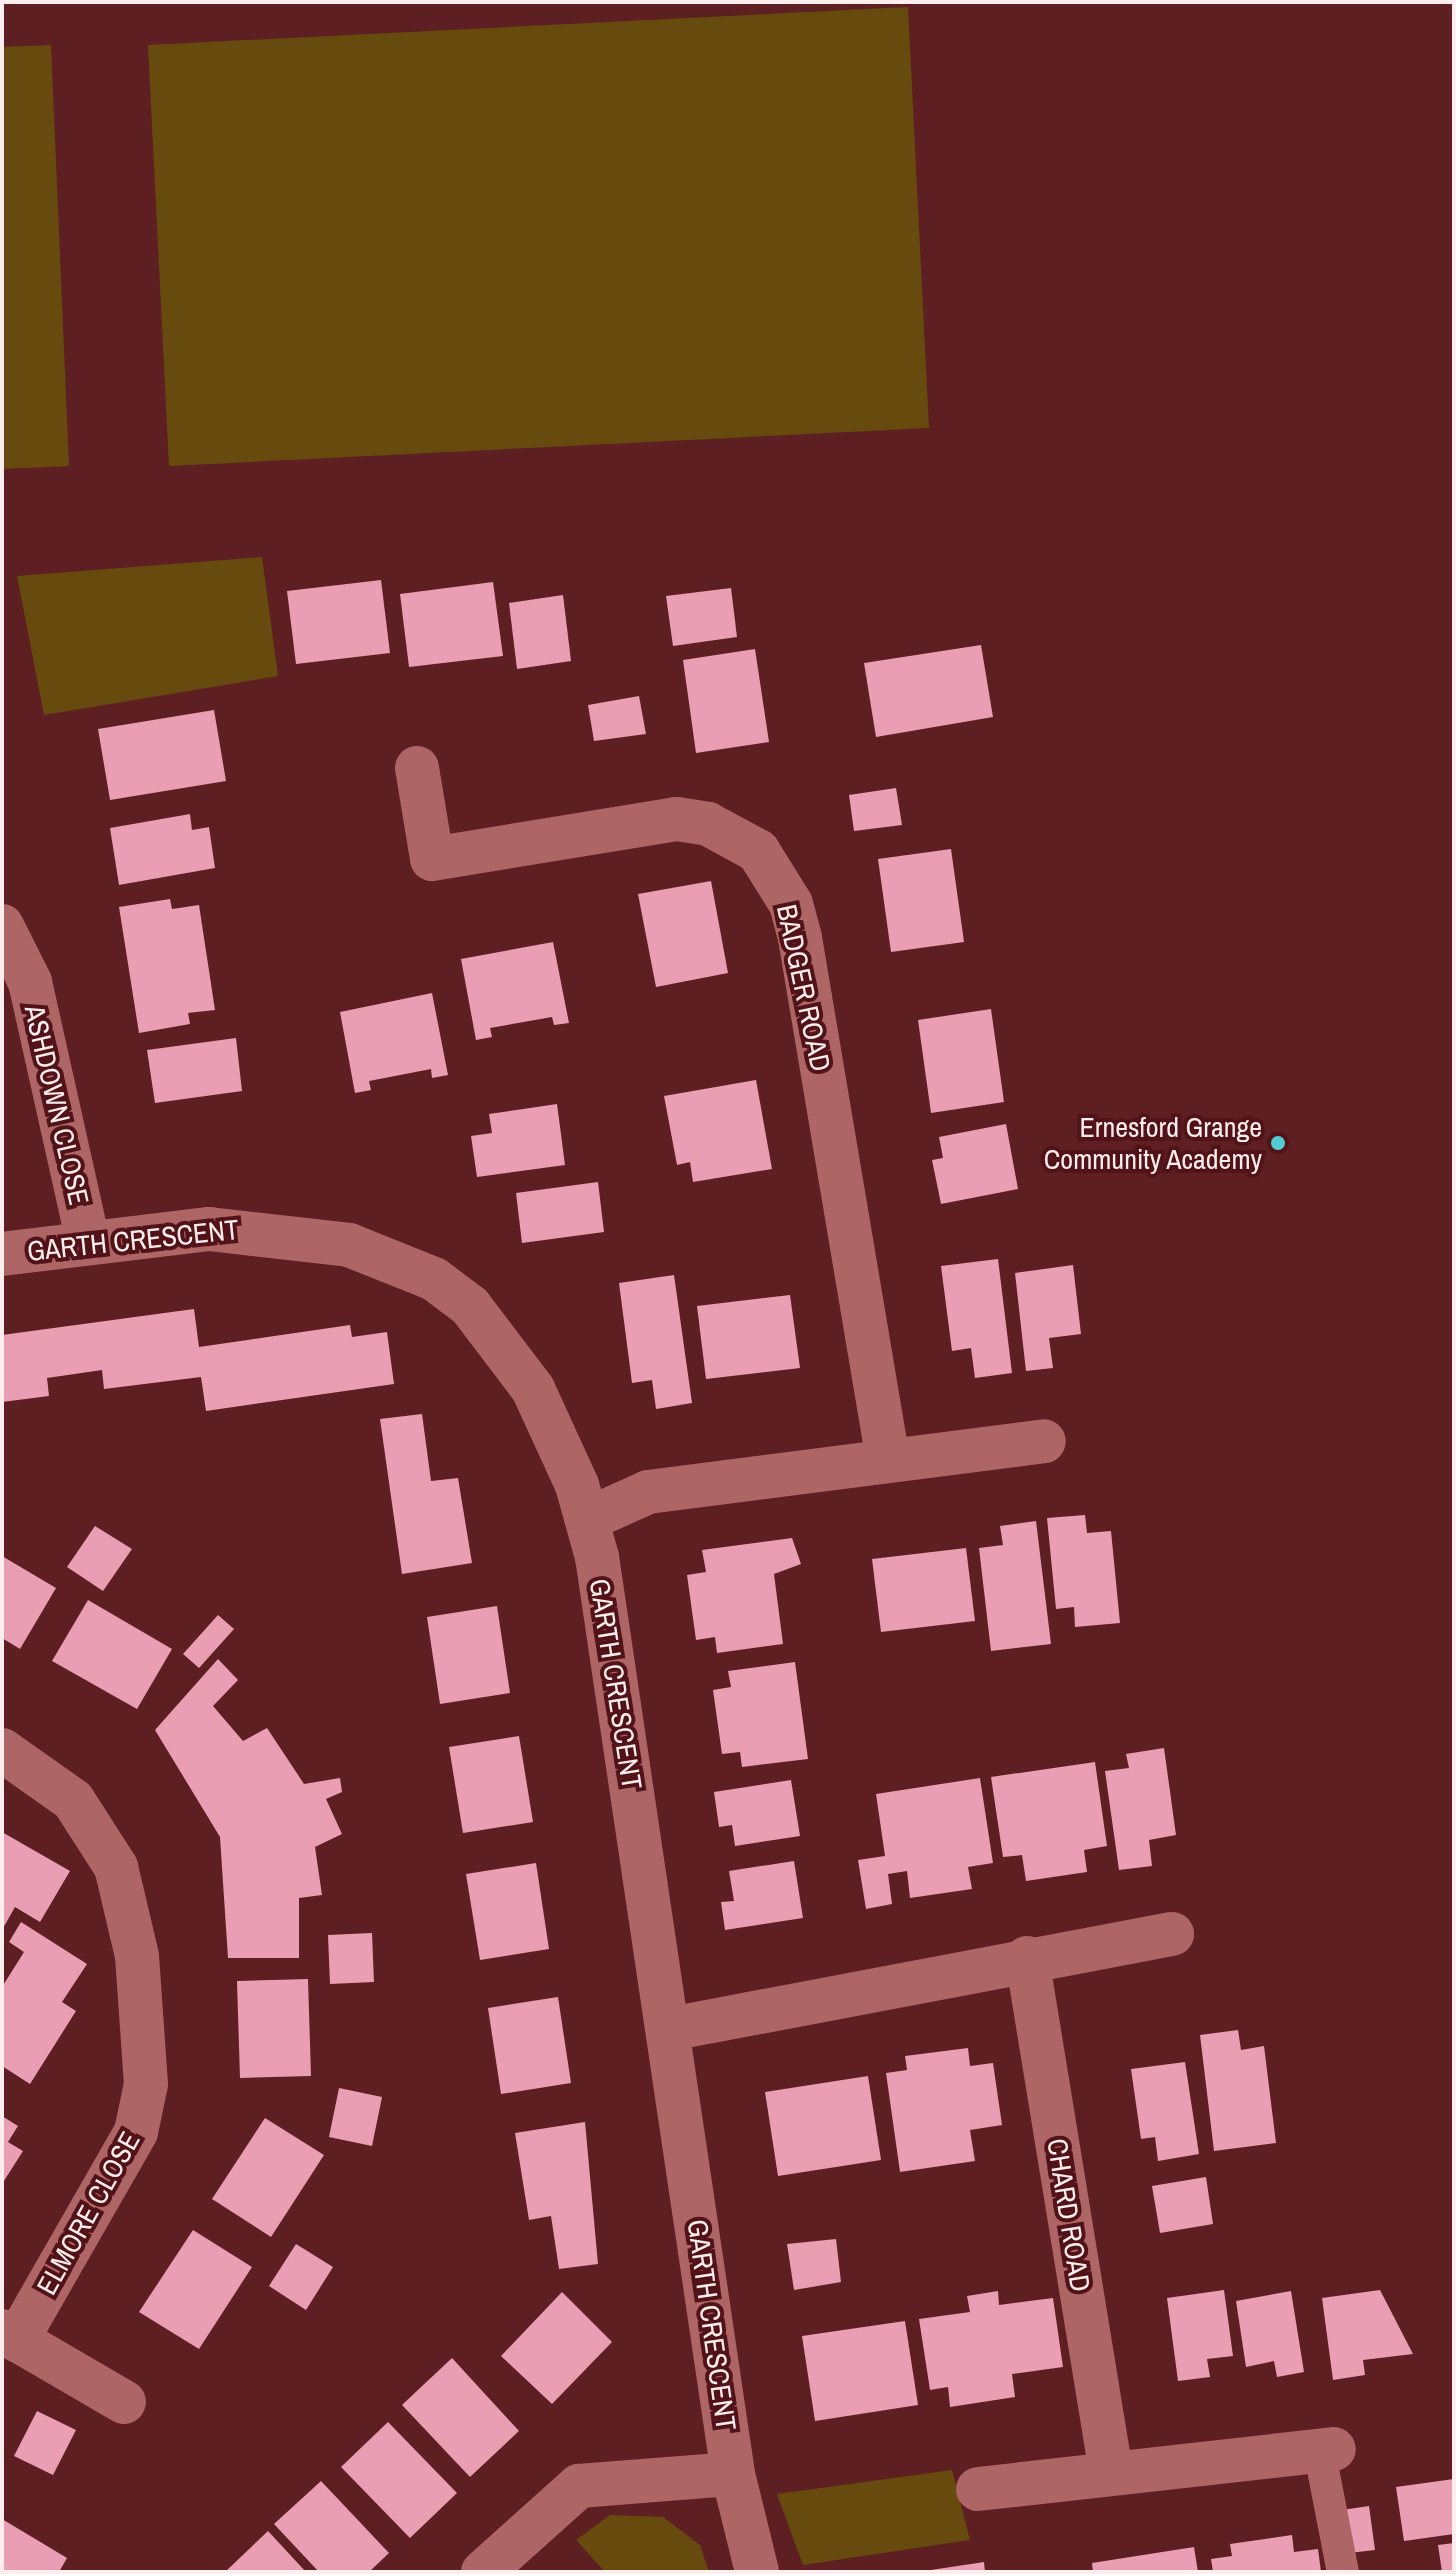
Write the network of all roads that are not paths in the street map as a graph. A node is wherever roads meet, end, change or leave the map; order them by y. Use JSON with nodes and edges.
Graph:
{"nodes":[{"id":1,"x":417,"y":768,"type":"dead end"},
{"id":2,"x":2,"y":926,"type":"edge"},
{"id":3,"x":88,"y":1242,"type":"junction"},
{"id":4,"x":2,"y":1254,"type":"edge"},
{"id":5,"x":1044,"y":1441,"type":"dead end"},
{"id":6,"x":888,"y":1460,"type":"junction"},
{"id":7,"x":588,"y":1519,"type":"junction"},
{"id":8,"x":2,"y":1750,"type":"edge"},
{"id":9,"x":1172,"y":1934,"type":"dead end"},
{"id":10,"x":1027,"y":1958,"type":"junction"},
{"id":11,"x":670,"y":2029,"type":"junction"},
{"id":12,"x":10,"y":2336,"type":"edge"},
{"id":13,"x":124,"y":2402,"type":"dead end"},
{"id":14,"x":1327,"y":2449,"type":"joint"},
{"id":15,"x":1111,"y":2472,"type":"junction"},
{"id":16,"x":733,"y":2474,"type":"junction"},
{"id":17,"x":978,"y":2489,"type":"dead end"},
{"id":18,"x":483,"y":2572,"type":"edge"},
{"id":19,"x":757,"y":2572,"type":"edge"},
{"id":20,"x":1343,"y":2572,"type":"edge"}],
"edges":[{"from":1,"to":6,"type":"street","name":"BADGER ROAD"},
{"from":2,"to":3,"type":"street","name":"ASHDOWN CLOSE"},
{"from":3,"to":4,"type":"street","name":"GARTH CRESCENT"},
{"from":3,"to":7,"type":"street","name":"GARTH CRESCENT"},
{"from":5,"to":6,"type":"street"},
{"from":6,"to":7,"type":"street"},
{"from":7,"to":11,"type":"street","name":"GARTH CRESCENT"},
{"from":8,"to":12,"type":"street","name":"ELMORE CLOSE"},
{"from":9,"to":10,"type":"street"},
{"from":10,"to":11,"type":"street"},
{"from":10,"to":15,"type":"street","name":"CHARD ROAD"},
{"from":11,"to":16,"type":"street","name":"GARTH CRESCENT"},
{"from":12,"to":13,"type":"street","name":"ELMORE CLOSE"},
{"from":14,"to":15,"type":"street"},
{"from":14,"to":20,"type":"lane"},
{"from":15,"to":17,"type":"street"},
{"from":16,"to":18,"type":"street"},
{"from":16,"to":19,"type":"street","name":"GARTH CRESCENT"}]}
